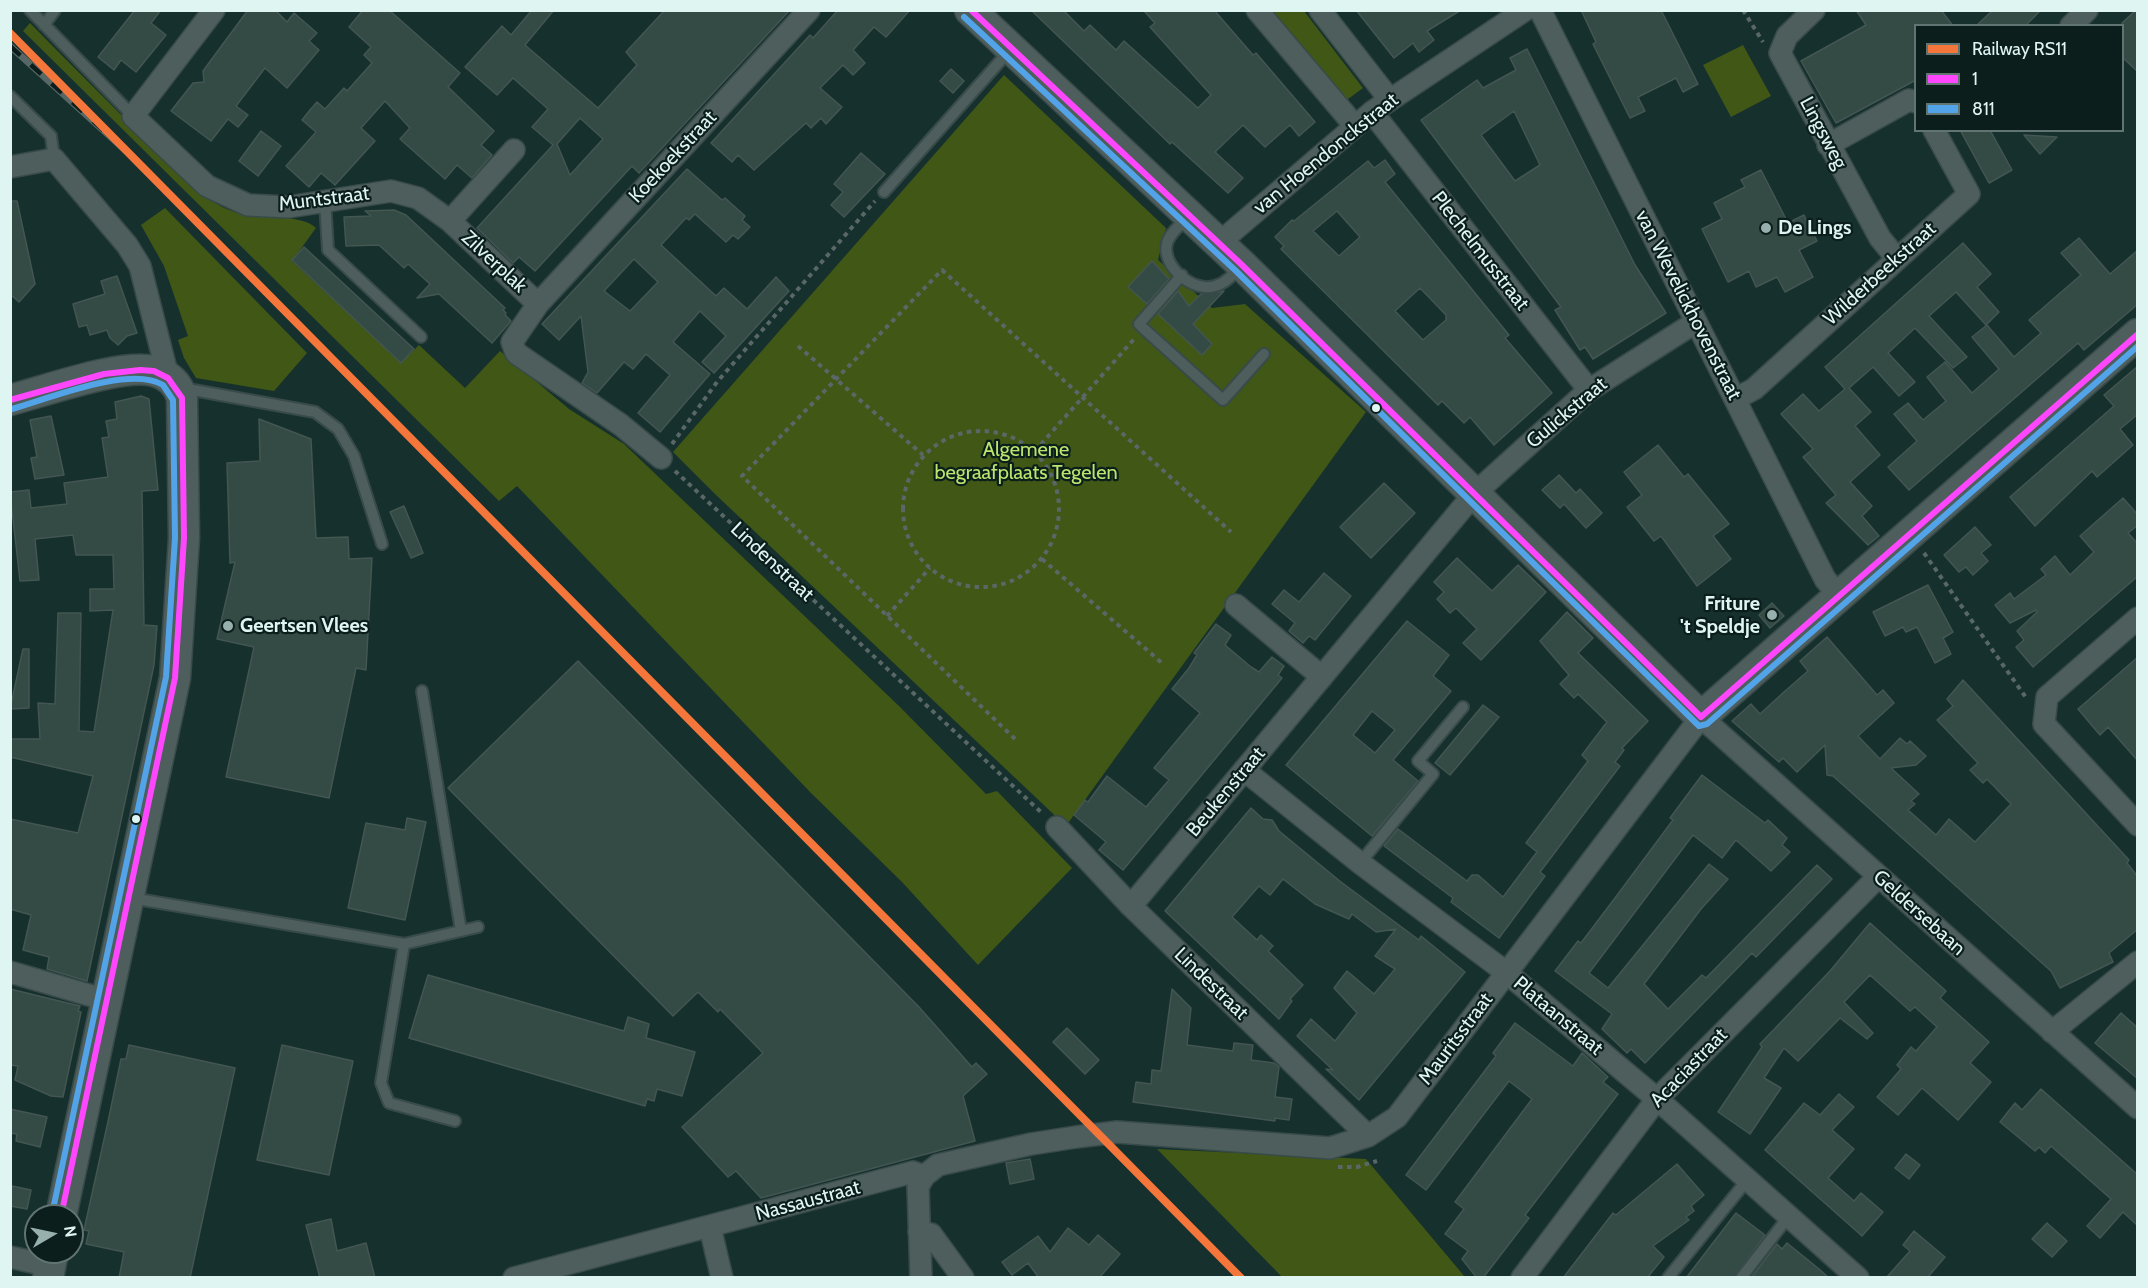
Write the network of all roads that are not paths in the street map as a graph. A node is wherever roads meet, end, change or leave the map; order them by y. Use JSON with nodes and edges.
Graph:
{"nodes":[{"id":1,"x":30,"y":10,"type":"edge"},
{"id":2,"x":55,"y":10,"type":"edge"},
{"id":3,"x":214,"y":10,"type":"edge"},
{"id":4,"x":809,"y":10,"type":"edge"},
{"id":5,"x":970,"y":10,"type":"edge"},
{"id":6,"x":1257,"y":10,"type":"edge"},
{"id":7,"x":1320,"y":10,"type":"edge"},
{"id":8,"x":1525,"y":10,"type":"edge"},
{"id":9,"x":1540,"y":10,"type":"edge"},
{"id":10,"x":1814,"y":10,"type":"edge"},
{"id":11,"x":2087,"y":10,"type":"edge"},
{"id":12,"x":2073,"y":24,"type":"edge"},
{"id":13,"x":44,"y":25,"type":"junction"},
{"id":14,"x":1011,"y":49,"type":"junction"},
{"id":15,"x":10,"y":96,"type":"edge"},
{"id":16,"x":1390,"y":100,"type":"junction"},
{"id":17,"x":1914,"y":101,"type":"edge"},
{"id":18,"x":1372,"y":112,"type":"junction"},
{"id":19,"x":133,"y":116,"type":"junction"},
{"id":20,"x":1355,"y":126,"type":"junction"},
{"id":21,"x":1935,"y":132,"type":"edge"},
{"id":22,"x":1828,"y":145,"type":"junction"},
{"id":23,"x":514,"y":150,"type":"dead end"},
{"id":24,"x":54,"y":159,"type":"junction"},
{"id":25,"x":10,"y":167,"type":"edge"},
{"id":26,"x":391,"y":191,"type":"joint"},
{"id":27,"x":884,"y":192,"type":"road end"},
{"id":28,"x":326,"y":201,"type":"junction"},
{"id":29,"x":1190,"y":215,"type":"junction"},
{"id":30,"x":450,"y":221,"type":"junction"},
{"id":31,"x":1219,"y":243,"type":"junction"},
{"id":32,"x":1897,"y":259,"type":"junction"},
{"id":33,"x":1242,"y":264,"type":"junction"},
{"id":34,"x":1182,"y":275,"type":"junction"},
{"id":35,"x":538,"y":304,"type":"junction"},
{"id":36,"x":1696,"y":322,"type":"junction"},
{"id":37,"x":2138,"y":334,"type":"edge"},
{"id":38,"x":421,"y":337,"type":"dead end"},
{"id":39,"x":1264,"y":354,"type":"dead end"},
{"id":40,"x":174,"y":382,"type":"junction"},
{"id":41,"x":1589,"y":390,"type":"junction"},
{"id":42,"x":1735,"y":399,"type":"junction"},
{"id":43,"x":10,"y":400,"type":"edge"},
{"id":44,"x":661,"y":458,"type":"road end"},
{"id":45,"x":1474,"y":494,"type":"junction"},
{"id":46,"x":382,"y":544,"type":"dead end"},
{"id":47,"x":1840,"y":597,"type":"junction"},
{"id":48,"x":1236,"y":605,"type":"dead end"},
{"id":49,"x":2138,"y":618,"type":"edge"},
{"id":50,"x":1322,"y":677,"type":"junction"},
{"id":51,"x":422,"y":691,"type":"dead end"},
{"id":52,"x":1463,"y":707,"type":"dead end"},
{"id":53,"x":1701,"y":717,"type":"junction"},
{"id":54,"x":1245,"y":770,"type":"junction"},
{"id":55,"x":2138,"y":825,"type":"edge"},
{"id":56,"x":1057,"y":827,"type":"road end"},
{"id":57,"x":1360,"y":863,"type":"junction"},
{"id":58,"x":1878,"y":877,"type":"junction"},
{"id":59,"x":128,"y":898,"type":"junction"},
{"id":60,"x":1131,"y":906,"type":"junction"},
{"id":61,"x":478,"y":927,"type":"dead end"},
{"id":62,"x":461,"y":931,"type":"junction"},
{"id":63,"x":404,"y":944,"type":"junction"},
{"id":64,"x":2138,"y":962,"type":"edge"},
{"id":65,"x":10,"y":972,"type":"edge"},
{"id":66,"x":1507,"y":973,"type":"junction"},
{"id":67,"x":106,"y":1000,"type":"junction"},
{"id":68,"x":2052,"y":1032,"type":"junction"},
{"id":69,"x":1657,"y":1099,"type":"junction"},
{"id":70,"x":2138,"y":1108,"type":"edge"},
{"id":71,"x":454,"y":1121,"type":"dead end"},
{"id":72,"x":1099,"y":1134,"type":"joint"},
{"id":73,"x":1368,"y":1136,"type":"junction"},
{"id":74,"x":924,"y":1176,"type":"junction"},
{"id":75,"x":1748,"y":1179,"type":"junction"},
{"id":76,"x":64,"y":1204,"type":"edge"},
{"id":77,"x":1789,"y":1216,"type":"junction"},
{"id":78,"x":710,"y":1227,"type":"junction"},
{"id":79,"x":920,"y":1232,"type":"junction"},
{"id":80,"x":10,"y":1257,"type":"edge"},
{"id":81,"x":51,"y":1265,"type":"edge"},
{"id":82,"x":1853,"y":1276,"type":"edge"},
{"id":83,"x":514,"y":1278,"type":"edge"},
{"id":84,"x":722,"y":1278,"type":"edge"},
{"id":85,"x":921,"y":1278,"type":"edge"},
{"id":86,"x":963,"y":1278,"type":"edge"},
{"id":87,"x":1522,"y":1278,"type":"edge"},
{"id":88,"x":1668,"y":1278,"type":"edge"},
{"id":89,"x":1741,"y":1278,"type":"edge"}],
"edges":[{"from":1,"to":13,"type":"lane"},
{"from":2,"to":13,"type":"lane"},
{"from":3,"to":19,"type":"street"},
{"from":4,"to":35,"type":"street","name":"Koekoekstraat"},
{"from":5,"to":14,"type":"street"},
{"from":6,"to":20,"type":"street"},
{"from":7,"to":16,"type":"street"},
{"from":8,"to":16,"type":"street","name":"van Hoendonckstraat"},
{"from":9,"to":36,"type":"street","name":"van Wevelickhovenstraat"},
{"from":10,"to":22,"type":"street","name":"Lingsweg"},
{"from":11,"to":12,"type":"street"},
{"from":13,"to":19,"type":"lane"},
{"from":14,"to":27,"type":"lane"},
{"from":14,"to":29,"type":"street"},
{"from":15,"to":24,"type":"lane"},
{"from":16,"to":18,"type":"street","name":"van Hoendonckstraat"},
{"from":17,"to":22,"type":"street"},
{"from":18,"to":20,"type":"street","name":"van Hoendonckstraat"},
{"from":18,"to":41,"type":"street","name":"Plechelmusstraat"},
{"from":19,"to":28,"type":"street","name":"Muntstraat"},
{"from":20,"to":31,"type":"street","name":"van Hoendonckstraat"},
{"from":21,"to":32,"type":"street","name":"Wilderbeekstraat"},
{"from":22,"to":32,"type":"street","name":"Lingsweg"},
{"from":23,"to":30,"type":"street","name":"Zilverplak"},
{"from":24,"to":25,"type":"street"},
{"from":24,"to":40,"type":"street"},
{"from":26,"to":28,"type":"street","name":"Muntstraat"},
{"from":26,"to":30,"type":"street","name":"Zilverplak"},
{"from":28,"to":38,"type":"lane"},
{"from":29,"to":31,"type":"street"},
{"from":29,"to":34,"type":"lane"},
{"from":30,"to":35,"type":"street","name":"Zilverplak"},
{"from":31,"to":33,"type":"street"},
{"from":32,"to":42,"type":"street","name":"Wilderbeekstraat"},
{"from":33,"to":34,"type":"lane"},
{"from":33,"to":45,"type":"street"},
{"from":34,"to":39,"type":"lane"},
{"from":35,"to":44,"type":"street"},
{"from":36,"to":41,"type":"street","name":"Gulickstraat"},
{"from":36,"to":42,"type":"street","name":"van Wevelickhovenstraat"},
{"from":37,"to":47,"type":"street"},
{"from":40,"to":43,"type":"street"},
{"from":40,"to":46,"type":"lane"},
{"from":40,"to":59,"type":"street"},
{"from":41,"to":45,"type":"street","name":"Gulickstraat"},
{"from":42,"to":47,"type":"street","name":"van Wevelickhovenstraat"},
{"from":45,"to":50,"type":"street","name":"Beukenstraat"},
{"from":45,"to":53,"type":"street"},
{"from":47,"to":53,"type":"street"},
{"from":48,"to":50,"type":"street"},
{"from":49,"to":55,"type":"street"},
{"from":50,"to":54,"type":"street","name":"Beukenstraat"},
{"from":51,"to":62,"type":"lane"},
{"from":52,"to":57,"type":"lane"},
{"from":53,"to":58,"type":"street","name":"Geldersebaan"},
{"from":53,"to":66,"type":"street","name":"Mauritsstraat"},
{"from":54,"to":57,"type":"street","name":"Plataanstraat"},
{"from":54,"to":60,"type":"street","name":"Beukenstraat"},
{"from":56,"to":60,"type":"street","name":"Lindestraat"},
{"from":57,"to":66,"type":"street","name":"Plataanstraat"},
{"from":58,"to":68,"type":"street","name":"Geldersebaan"},
{"from":58,"to":69,"type":"street","name":"Acaciastraat"},
{"from":59,"to":63,"type":"lane"},
{"from":59,"to":67,"type":"street"},
{"from":60,"to":73,"type":"street","name":"Lindestraat"},
{"from":61,"to":62,"type":"lane"},
{"from":62,"to":63,"type":"lane"},
{"from":63,"to":71,"type":"lane"},
{"from":64,"to":68,"type":"street"},
{"from":65,"to":67,"type":"street"},
{"from":66,"to":69,"type":"street","name":"Plataanstraat"},
{"from":66,"to":73,"type":"street","name":"Mauritsstraat"},
{"from":67,"to":76,"type":"street"},
{"from":68,"to":70,"type":"street","name":"Geldersebaan"},
{"from":69,"to":75,"type":"street","name":"Plataanstraat"},
{"from":69,"to":87,"type":"street","name":"Acaciastraat"},
{"from":72,"to":73,"type":"street","name":"Mauritsstraat"},
{"from":72,"to":74,"type":"street","name":"Nassaustraat"},
{"from":74,"to":78,"type":"street","name":"Nassaustraat"},
{"from":74,"to":79,"type":"street"},
{"from":75,"to":77,"type":"street","name":"Plataanstraat"},
{"from":75,"to":88,"type":"lane"},
{"from":77,"to":82,"type":"street","name":"Plataanstraat"},
{"from":77,"to":89,"type":"lane"},
{"from":78,"to":83,"type":"street","name":"Nassaustraat"},
{"from":78,"to":84,"type":"street"},
{"from":79,"to":85,"type":"street"},
{"from":79,"to":86,"type":"street"},
{"from":80,"to":81,"type":"street"}]}
